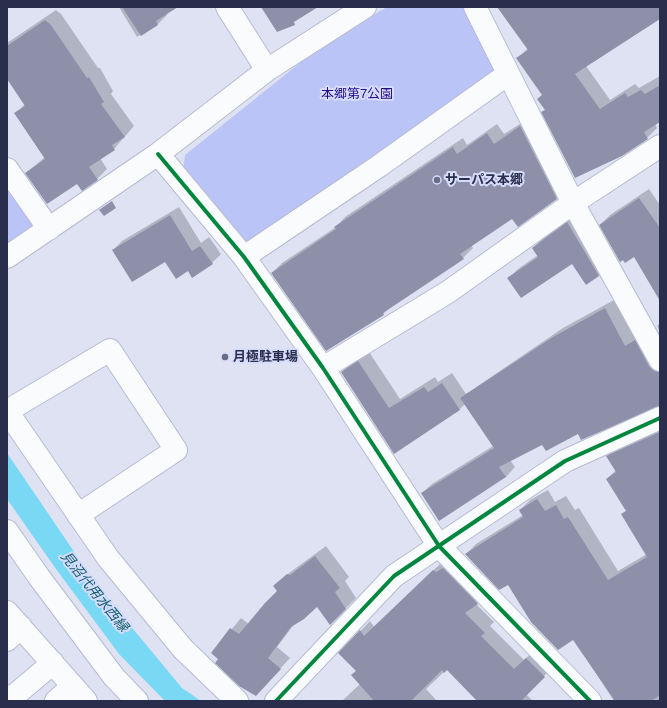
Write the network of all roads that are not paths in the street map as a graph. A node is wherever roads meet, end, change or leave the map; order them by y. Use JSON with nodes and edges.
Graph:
{"nodes":[{"id":1,"x":227,"y":7,"type":"edge"},
{"id":2,"x":364,"y":7,"type":"edge"},
{"id":3,"x":474,"y":7,"type":"edge"},
{"id":4,"x":266,"y":70,"type":"junction"},
{"id":5,"x":508,"y":74,"type":"junction"},
{"id":6,"x":660,"y":146,"type":"edge"},
{"id":7,"x":158,"y":154,"type":"junction"},
{"id":8,"x":7,"y":169,"type":"edge"},
{"id":9,"x":573,"y":203,"type":"junction"},
{"id":10,"x":49,"y":229,"type":"junction"},
{"id":11,"x":7,"y":257,"type":"edge"},
{"id":12,"x":244,"y":257,"type":"junction"},
{"id":13,"x":660,"y":360,"type":"edge"},
{"id":14,"x":323,"y":368,"type":"junction"},
{"id":15,"x":7,"y":411,"type":"edge"},
{"id":16,"x":660,"y":418,"type":"edge"},
{"id":17,"x":78,"y":515,"type":"junction"},
{"id":18,"x":7,"y":531,"type":"edge"},
{"id":19,"x":439,"y":546,"type":"junction"},
{"id":20,"x":12,"y":626,"type":"edge"},
{"id":21,"x":53,"y":664,"type":"junction"},
{"id":22,"x":80,"y":693,"type":"edge"},
{"id":23,"x":7,"y":697,"type":"edge"},
{"id":24,"x":56,"y":701,"type":"edge"},
{"id":25,"x":137,"y":701,"type":"edge"},
{"id":26,"x":237,"y":701,"type":"edge"},
{"id":27,"x":276,"y":701,"type":"edge"},
{"id":28,"x":590,"y":701,"type":"edge"}],
"edges":[{"from":1,"to":4,"type":"street"},
{"from":2,"to":4,"type":"street"},
{"from":3,"to":5,"type":"street"},
{"from":4,"to":7,"type":"street"},
{"from":5,"to":9,"type":"street"},
{"from":5,"to":12,"type":"street"},
{"from":6,"to":9,"type":"street"},
{"from":7,"to":10,"type":"street"},
{"from":7,"to":12,"type":"street"},
{"from":8,"to":10,"type":"street"},
{"from":9,"to":13,"type":"street"},
{"from":9,"to":14,"type":"street"},
{"from":10,"to":11,"type":"street"},
{"from":12,"to":14,"type":"street"},
{"from":14,"to":19,"type":"street"},
{"from":15,"to":17,"type":"street"},
{"from":15,"to":17,"type":"street"},
{"from":16,"to":19,"type":"street"},
{"from":17,"to":26,"type":"street"},
{"from":18,"to":25,"type":"street"},
{"from":19,"to":27,"type":"street"},
{"from":19,"to":28,"type":"street"},
{"from":20,"to":21,"type":"street"},
{"from":21,"to":22,"type":"street"},
{"from":21,"to":23,"type":"street"},
{"from":22,"to":24,"type":"street"}]}
